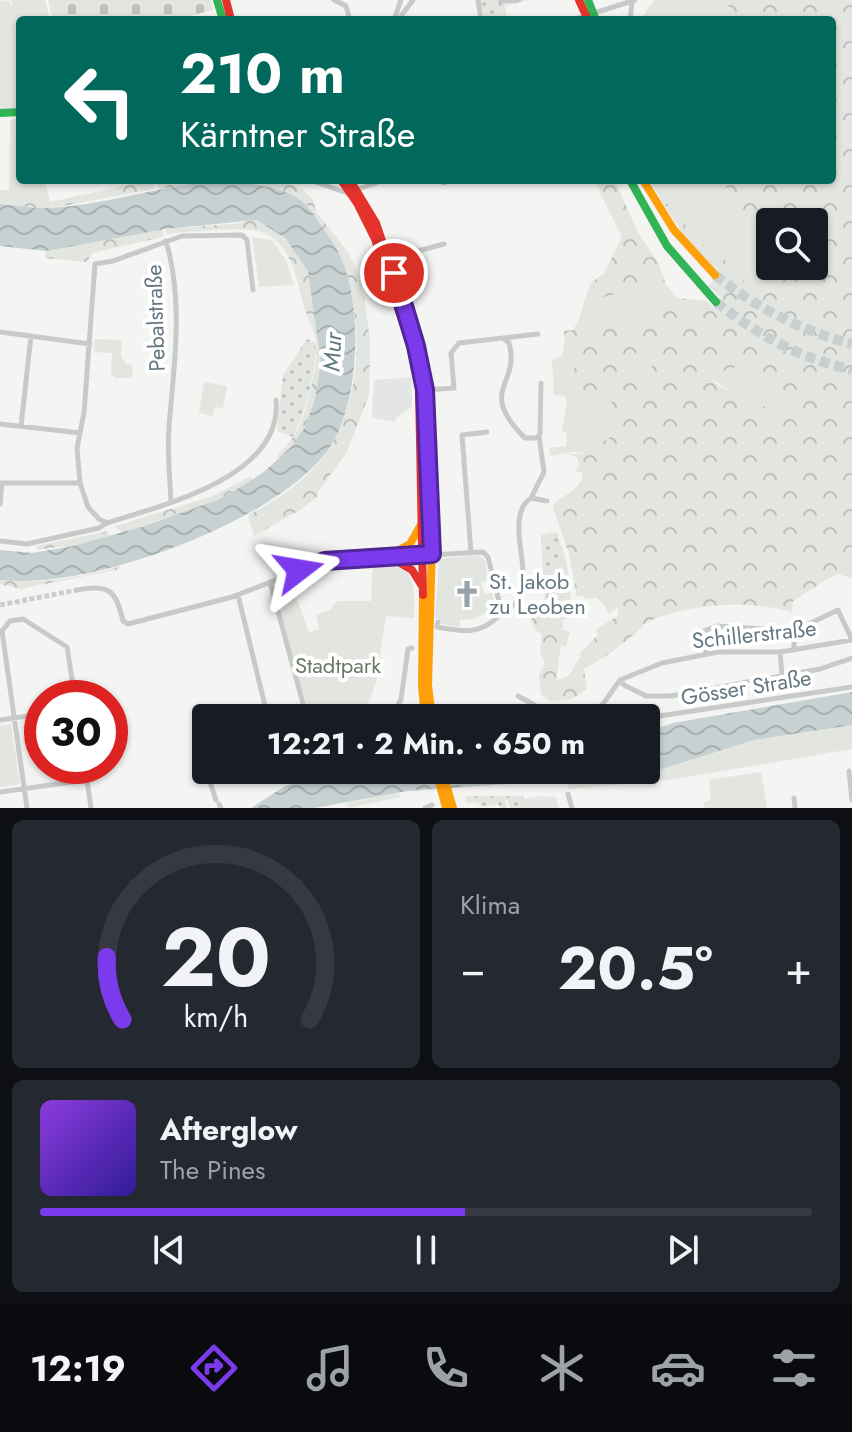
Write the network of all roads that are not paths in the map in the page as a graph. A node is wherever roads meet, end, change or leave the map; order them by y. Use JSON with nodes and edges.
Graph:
{"nodes":[{"id":1,"x":334,"y":0,"type":"edge"},
{"id":2,"x":413,"y":0,"type":"edge"},
{"id":3,"x":519,"y":0,"type":"edge"},
{"id":4,"x":579,"y":0,"type":"edge"},
{"id":5,"x":588,"y":0,"type":"edge"},
{"id":6,"x":633,"y":1,"type":"edge"},
{"id":7,"x":501,"y":3,"type":"edge"},
{"id":8,"x":349,"y":16,"type":"edge"},
{"id":9,"x":399,"y":16,"type":"edge"},
{"id":10,"x":585,"y":16,"type":"edge"},
{"id":11,"x":592,"y":16,"type":"edge"},
{"id":12,"x":320,"y":184,"type":"edge"},
{"id":13,"x":346,"y":184,"type":"edge"},
{"id":14,"x":351,"y":184,"type":"edge"},
{"id":15,"x":373,"y":184,"type":"edge"},
{"id":16,"x":632,"y":184,"type":"edge"},
{"id":17,"x":645,"y":184,"type":"edge"},
{"id":18,"x":354,"y":191,"type":"junction"},
{"id":19,"x":166,"y":241,"type":"junction"},
{"id":20,"x":444,"y":244,"type":"dead end"},
{"id":21,"x":386,"y":259,"type":"junction"},
{"id":22,"x":715,"y":275,"type":"tunnel mouth"},
{"id":23,"x":253,"y":290,"type":"dead end"},
{"id":24,"x":716,"y":302,"type":"tunnel mouth"},
{"id":25,"x":0,"y":332,"type":"edge"},
{"id":26,"x":538,"y":334,"type":"dead end"},
{"id":27,"x":31,"y":336,"type":"junction"},
{"id":28,"x":504,"y":339,"type":"junction"},
{"id":29,"x":90,"y":344,"type":"junction"},
{"id":30,"x":541,"y":383,"type":"dead end"},
{"id":31,"x":425,"y":390,"type":"junction"},
{"id":32,"x":276,"y":400,"type":"dead end"},
{"id":33,"x":0,"y":424,"type":"edge"},
{"id":34,"x":21,"y":426,"type":"junction"},
{"id":35,"x":487,"y":432,"type":"dead end"},
{"id":36,"x":80,"y":433,"type":"junction"},
{"id":37,"x":539,"y":436,"type":"junction"},
{"id":38,"x":1,"y":483,"type":"edge"},
{"id":39,"x":80,"y":483,"type":"junction"},
{"id":40,"x":531,"y":498,"type":"junction"},
{"id":41,"x":547,"y":501,"type":"dead end"},
{"id":42,"x":171,"y":502,"type":"junction"},
{"id":43,"x":0,"y":504,"type":"edge"},
{"id":44,"x":424,"y":519,"type":"junction"},
{"id":45,"x":107,"y":523,"type":"junction"},
{"id":46,"x":0,"y":541,"type":"edge"},
{"id":47,"x":471,"y":552,"type":"junction"},
{"id":48,"x":428,"y":554,"type":"junction"},
{"id":49,"x":388,"y":556,"type":"junction"},
{"id":50,"x":270,"y":582,"type":"junction"},
{"id":51,"x":422,"y":586,"type":"junction"},
{"id":52,"x":77,"y":590,"type":"tunnel mouth"},
{"id":53,"x":238,"y":595,"type":"junction"},
{"id":54,"x":502,"y":613,"type":"junction"},
{"id":55,"x":438,"y":622,"type":"dead end"},
{"id":56,"x":1,"y":630,"type":"edge"},
{"id":57,"x":474,"y":630,"type":"junction"},
{"id":58,"x":794,"y":631,"type":"junction"},
{"id":59,"x":487,"y":633,"type":"dead end"},
{"id":60,"x":852,"y":640,"type":"edge"},
{"id":61,"x":412,"y":648,"type":"dead end"},
{"id":62,"x":794,"y":650,"type":"junction"},
{"id":63,"x":780,"y":652,"type":"junction"},
{"id":64,"x":706,"y":653,"type":"junction"},
{"id":65,"x":852,"y":658,"type":"edge"},
{"id":66,"x":782,"y":676,"type":"junction"},
{"id":67,"x":72,"y":680,"type":"edge"},
{"id":68,"x":620,"y":680,"type":"junction"},
{"id":69,"x":852,"y":687,"type":"edge"},
{"id":70,"x":518,"y":696,"type":"dead end"},
{"id":71,"x":265,"y":704,"type":"edge"},
{"id":72,"x":303,"y":704,"type":"edge"},
{"id":73,"x":398,"y":704,"type":"edge"},
{"id":74,"x":424,"y":704,"type":"edge"},
{"id":75,"x":430,"y":704,"type":"edge"},
{"id":76,"x":533,"y":704,"type":"edge"},
{"id":77,"x":603,"y":704,"type":"edge"},
{"id":78,"x":660,"y":716,"type":"edge"},
{"id":79,"x":24,"y":717,"type":"edge"},
{"id":80,"x":14,"y":718,"type":"junction"},
{"id":81,"x":0,"y":720,"type":"edge"},
{"id":82,"x":849,"y":771,"type":"dead end"},
{"id":83,"x":55,"y":784,"type":"edge"},
{"id":84,"x":88,"y":784,"type":"edge"},
{"id":85,"x":212,"y":784,"type":"edge"},
{"id":86,"x":442,"y":784,"type":"edge"},
{"id":87,"x":444,"y":784,"type":"edge"},
{"id":88,"x":851,"y":784,"type":"edge"},
{"id":89,"x":23,"y":788,"type":"junction"},
{"id":90,"x":0,"y":792,"type":"edge"},
{"id":91,"x":568,"y":794,"type":"dead end"},
{"id":92,"x":794,"y":798,"type":"dead end"},
{"id":93,"x":852,"y":800,"type":"edge"},
{"id":94,"x":219,"y":804,"type":"edge"},
{"id":95,"x":432,"y":805,"type":"dead end"},
{"id":96,"x":27,"y":808,"type":"edge"},
{"id":97,"x":91,"y":808,"type":"edge"},
{"id":98,"x":425,"y":808,"type":"edge"},
{"id":99,"x":446,"y":808,"type":"edge"},
{"id":100,"x":453,"y":808,"type":"edge"},
{"id":101,"x":572,"y":808,"type":"edge"},
{"id":102,"x":795,"y":808,"type":"edge"}],
"edges":[{"from":1,"to":8,"type":"street"},
{"from":2,"to":9,"type":"street"},
{"from":3,"to":7,"type":"street"},
{"from":4,"to":11,"type":"main road"},
{"from":5,"to":11,"type":"main road"},
{"from":6,"to":10,"type":"street"},
{"from":12,"to":18,"type":"street"},
{"from":13,"to":18,"type":"main road"},
{"from":14,"to":18,"type":"main road"},
{"from":15,"to":18,"type":"street"},
{"from":16,"to":24,"type":"main road"},
{"from":17,"to":22,"type":"main road"},
{"from":18,"to":21,"type":"main road"},
{"from":19,"to":23,"type":"street"},
{"from":19,"to":29,"type":"street","name":"Pebalstraße"},
{"from":19,"to":42,"type":"street","name":"Pebalstraße"},
{"from":20,"to":21,"type":"street"},
{"from":21,"to":31,"type":"main road"},
{"from":21,"to":44,"type":"main road"},
{"from":25,"to":27,"type":"street"},
{"from":26,"to":28,"type":"street"},
{"from":27,"to":29,"type":"street"},
{"from":27,"to":34,"type":"street"},
{"from":28,"to":31,"type":"street"},
{"from":28,"to":37,"type":"street"},
{"from":29,"to":36,"type":"street"},
{"from":30,"to":37,"type":"street"},
{"from":31,"to":48,"type":"main road"},
{"from":32,"to":42,"type":"street"},
{"from":33,"to":34,"type":"street"},
{"from":34,"to":36,"type":"street"},
{"from":35,"to":47,"type":"street"},
{"from":36,"to":39,"type":"street"},
{"from":37,"to":40,"type":"street"},
{"from":38,"to":39,"type":"street"},
{"from":38,"to":43,"type":"street"},
{"from":39,"to":45,"type":"street"},
{"from":40,"to":41,"type":"street"},
{"from":40,"to":54,"type":"street"},
{"from":42,"to":45,"type":"street"},
{"from":44,"to":48,"type":"main road"},
{"from":44,"to":49,"type":"main road"},
{"from":45,"to":46,"type":"street"},
{"from":47,"to":48,"type":"street"},
{"from":47,"to":54,"type":"street"},
{"from":48,"to":49,"type":"street"},
{"from":48,"to":51,"type":"main road"},
{"from":48,"to":75,"type":"main road"},
{"from":49,"to":50,"type":"street"},
{"from":49,"to":51,"type":"main road"},
{"from":50,"to":53,"type":"street"},
{"from":50,"to":72,"type":"street"},
{"from":51,"to":74,"type":"main road"},
{"from":52,"to":53,"type":"street"},
{"from":53,"to":71,"type":"street"},
{"from":54,"to":57,"type":"street"},
{"from":55,"to":57,"type":"street"},
{"from":56,"to":67,"type":"street"},
{"from":56,"to":80,"type":"street"},
{"from":57,"to":59,"type":"street"},
{"from":58,"to":60,"type":"street"},
{"from":58,"to":62,"type":"street"},
{"from":58,"to":64,"type":"street"},
{"from":60,"to":62,"type":"street","name":"Schillerstraße"},
{"from":61,"to":73,"type":"street"},
{"from":62,"to":63,"type":"street","name":"Schillerstraße"},
{"from":63,"to":64,"type":"street","name":"Schillerstraße"},
{"from":63,"to":66,"type":"street"},
{"from":64,"to":68,"type":"street","name":"Schillerstraße"},
{"from":65,"to":66,"type":"street"},
{"from":66,"to":68,"type":"street"},
{"from":68,"to":77,"type":"street","name":"Schillerstraße"},
{"from":69,"to":78,"type":"street","name":"Gösser Straße"},
{"from":70,"to":76,"type":"street"},
{"from":79,"to":80,"type":"street"},
{"from":80,"to":81,"type":"street"},
{"from":80,"to":89,"type":"street"},
{"from":82,"to":88,"type":"street"},
{"from":83,"to":89,"type":"street"},
{"from":84,"to":97,"type":"street"},
{"from":85,"to":94,"type":"street"},
{"from":86,"to":99,"type":"main road"},
{"from":87,"to":100,"type":"main road"},
{"from":88,"to":93,"type":"street"},
{"from":89,"to":90,"type":"street"},
{"from":89,"to":96,"type":"street"},
{"from":91,"to":101,"type":"street"},
{"from":92,"to":102,"type":"street"},
{"from":95,"to":98,"type":"street"}]}
